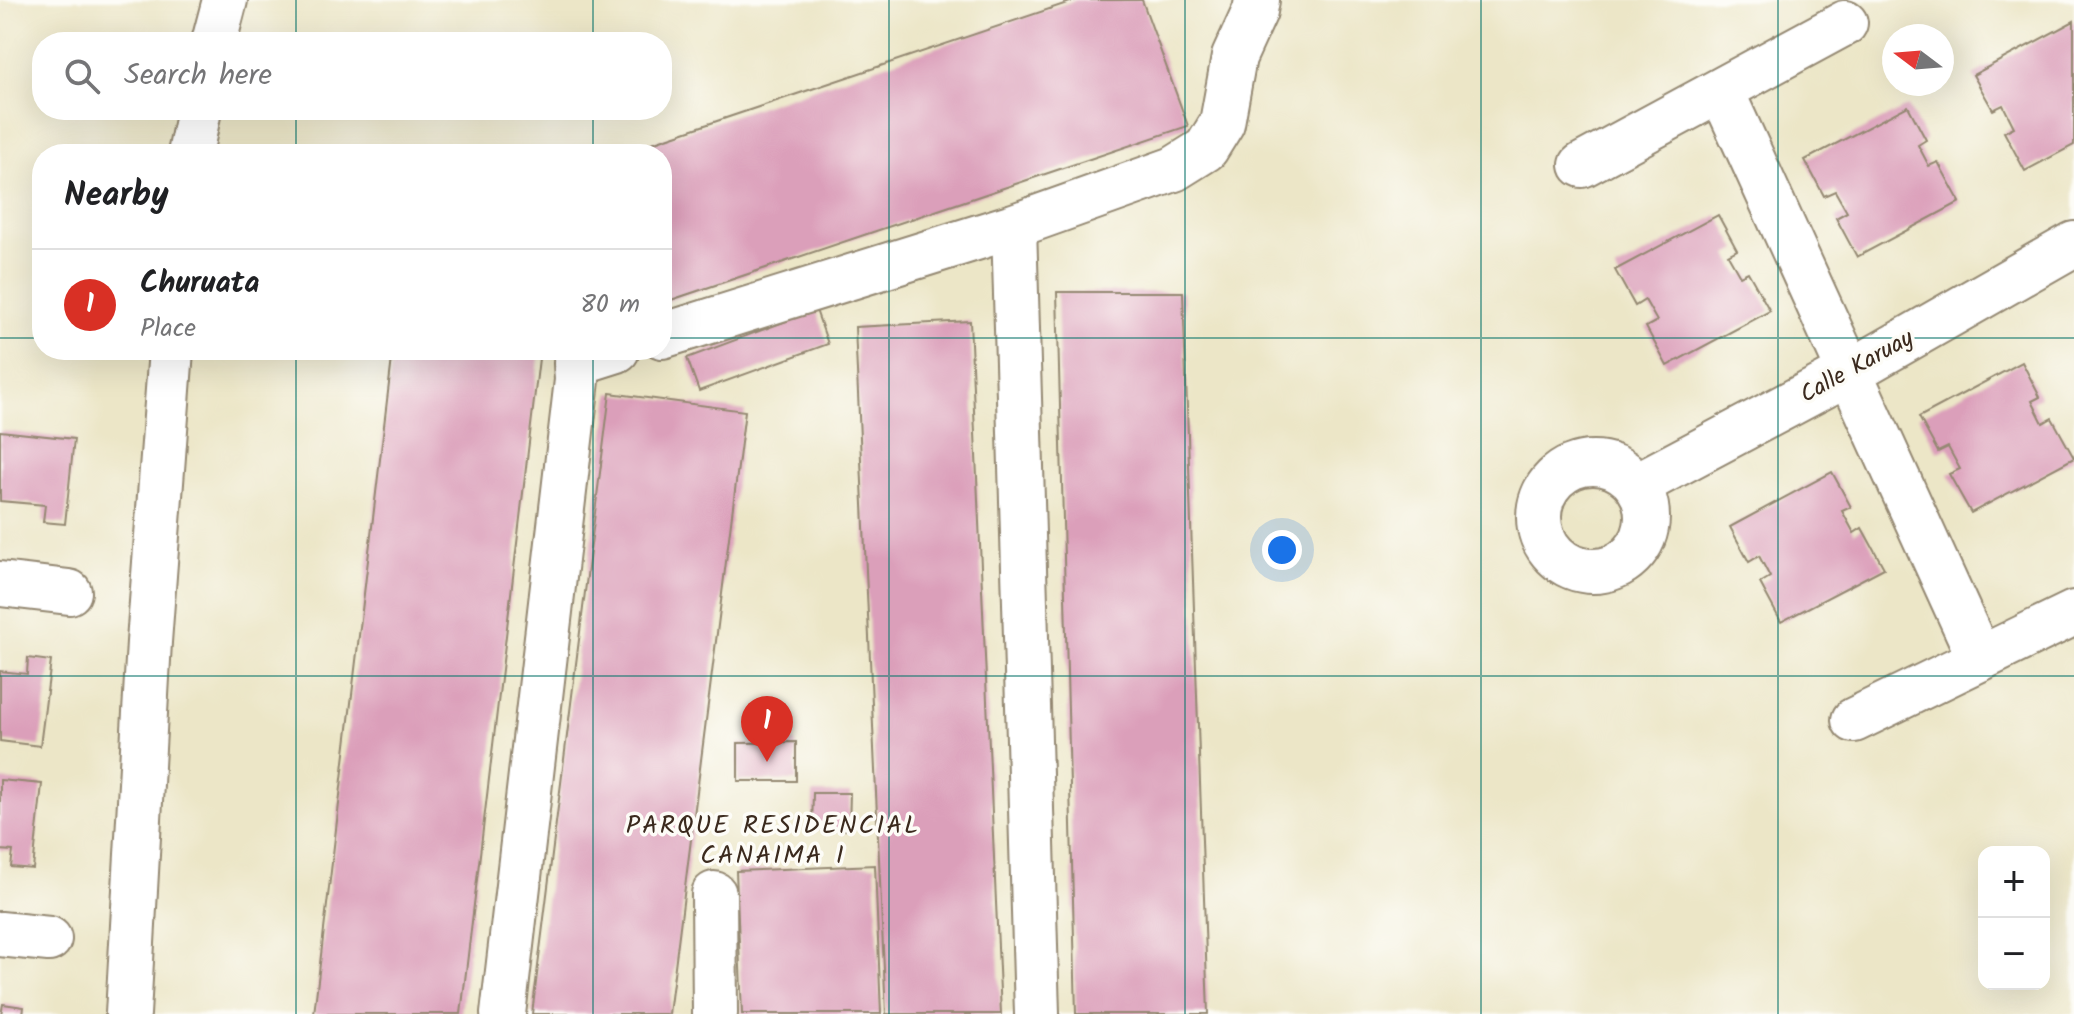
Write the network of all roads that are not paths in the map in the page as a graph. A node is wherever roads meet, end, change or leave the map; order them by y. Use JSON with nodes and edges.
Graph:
{"nodes":[{"id":1,"x":225,"y":0,"type":"edge"},
{"id":2,"x":1227,"y":0,"type":"edge"},
{"id":3,"x":1257,"y":0,"type":"edge"},
{"id":4,"x":1845,"y":23,"type":"dead end"},
{"id":5,"x":217,"y":32,"type":"edge"},
{"id":6,"x":1234,"y":57,"type":"junction"},
{"id":7,"x":1721,"y":90,"type":"junction"},
{"id":8,"x":197,"y":120,"type":"edge"},
{"id":9,"x":192,"y":144,"type":"edge"},
{"id":10,"x":1582,"y":165,"type":"dead end"},
{"id":11,"x":1014,"y":226,"type":"junction"},
{"id":12,"x":2074,"y":244,"type":"edge"},
{"id":13,"x":672,"y":333,"type":"edge"},
{"id":14,"x":170,"y":360,"type":"edge"},
{"id":15,"x":585,"y":360,"type":"edge"},
{"id":16,"x":1850,"y":372,"type":"junction"},
{"id":17,"x":1637,"y":485,"type":"dead end"},
{"id":18,"x":0,"y":584,"type":"edge"},
{"id":19,"x":69,"y":592,"type":"dead end"},
{"id":20,"x":2074,"y":613,"type":"edge"},
{"id":21,"x":1980,"y":659,"type":"junction"},
{"id":22,"x":1854,"y":720,"type":"dead end"},
{"id":23,"x":714,"y":894,"type":"dead end"},
{"id":24,"x":0,"y":934,"type":"edge"},
{"id":25,"x":49,"y":939,"type":"dead end"},
{"id":26,"x":128,"y":1014,"type":"edge"},
{"id":27,"x":503,"y":1014,"type":"edge"},
{"id":28,"x":715,"y":1014,"type":"edge"},
{"id":29,"x":1037,"y":1014,"type":"edge"}],
"edges":[{"from":1,"to":5,"type":"street"},
{"from":2,"to":6,"type":"street"},
{"from":3,"to":6,"type":"street"},
{"from":4,"to":7,"type":"street"},
{"from":6,"to":11,"type":"street"},
{"from":7,"to":10,"type":"street"},
{"from":7,"to":16,"type":"street"},
{"from":8,"to":9,"type":"street"},
{"from":11,"to":13,"type":"street"},
{"from":11,"to":29,"type":"street"},
{"from":12,"to":16,"type":"street","name":"Calle Karuay"},
{"from":14,"to":26,"type":"street"},
{"from":15,"to":27,"type":"street"},
{"from":16,"to":17,"type":"street","name":"Calle Karuay"},
{"from":16,"to":21,"type":"street"},
{"from":18,"to":19,"type":"street"},
{"from":20,"to":21,"type":"street"},
{"from":21,"to":22,"type":"street"},
{"from":23,"to":28,"type":"street"},
{"from":24,"to":25,"type":"street"}]}
